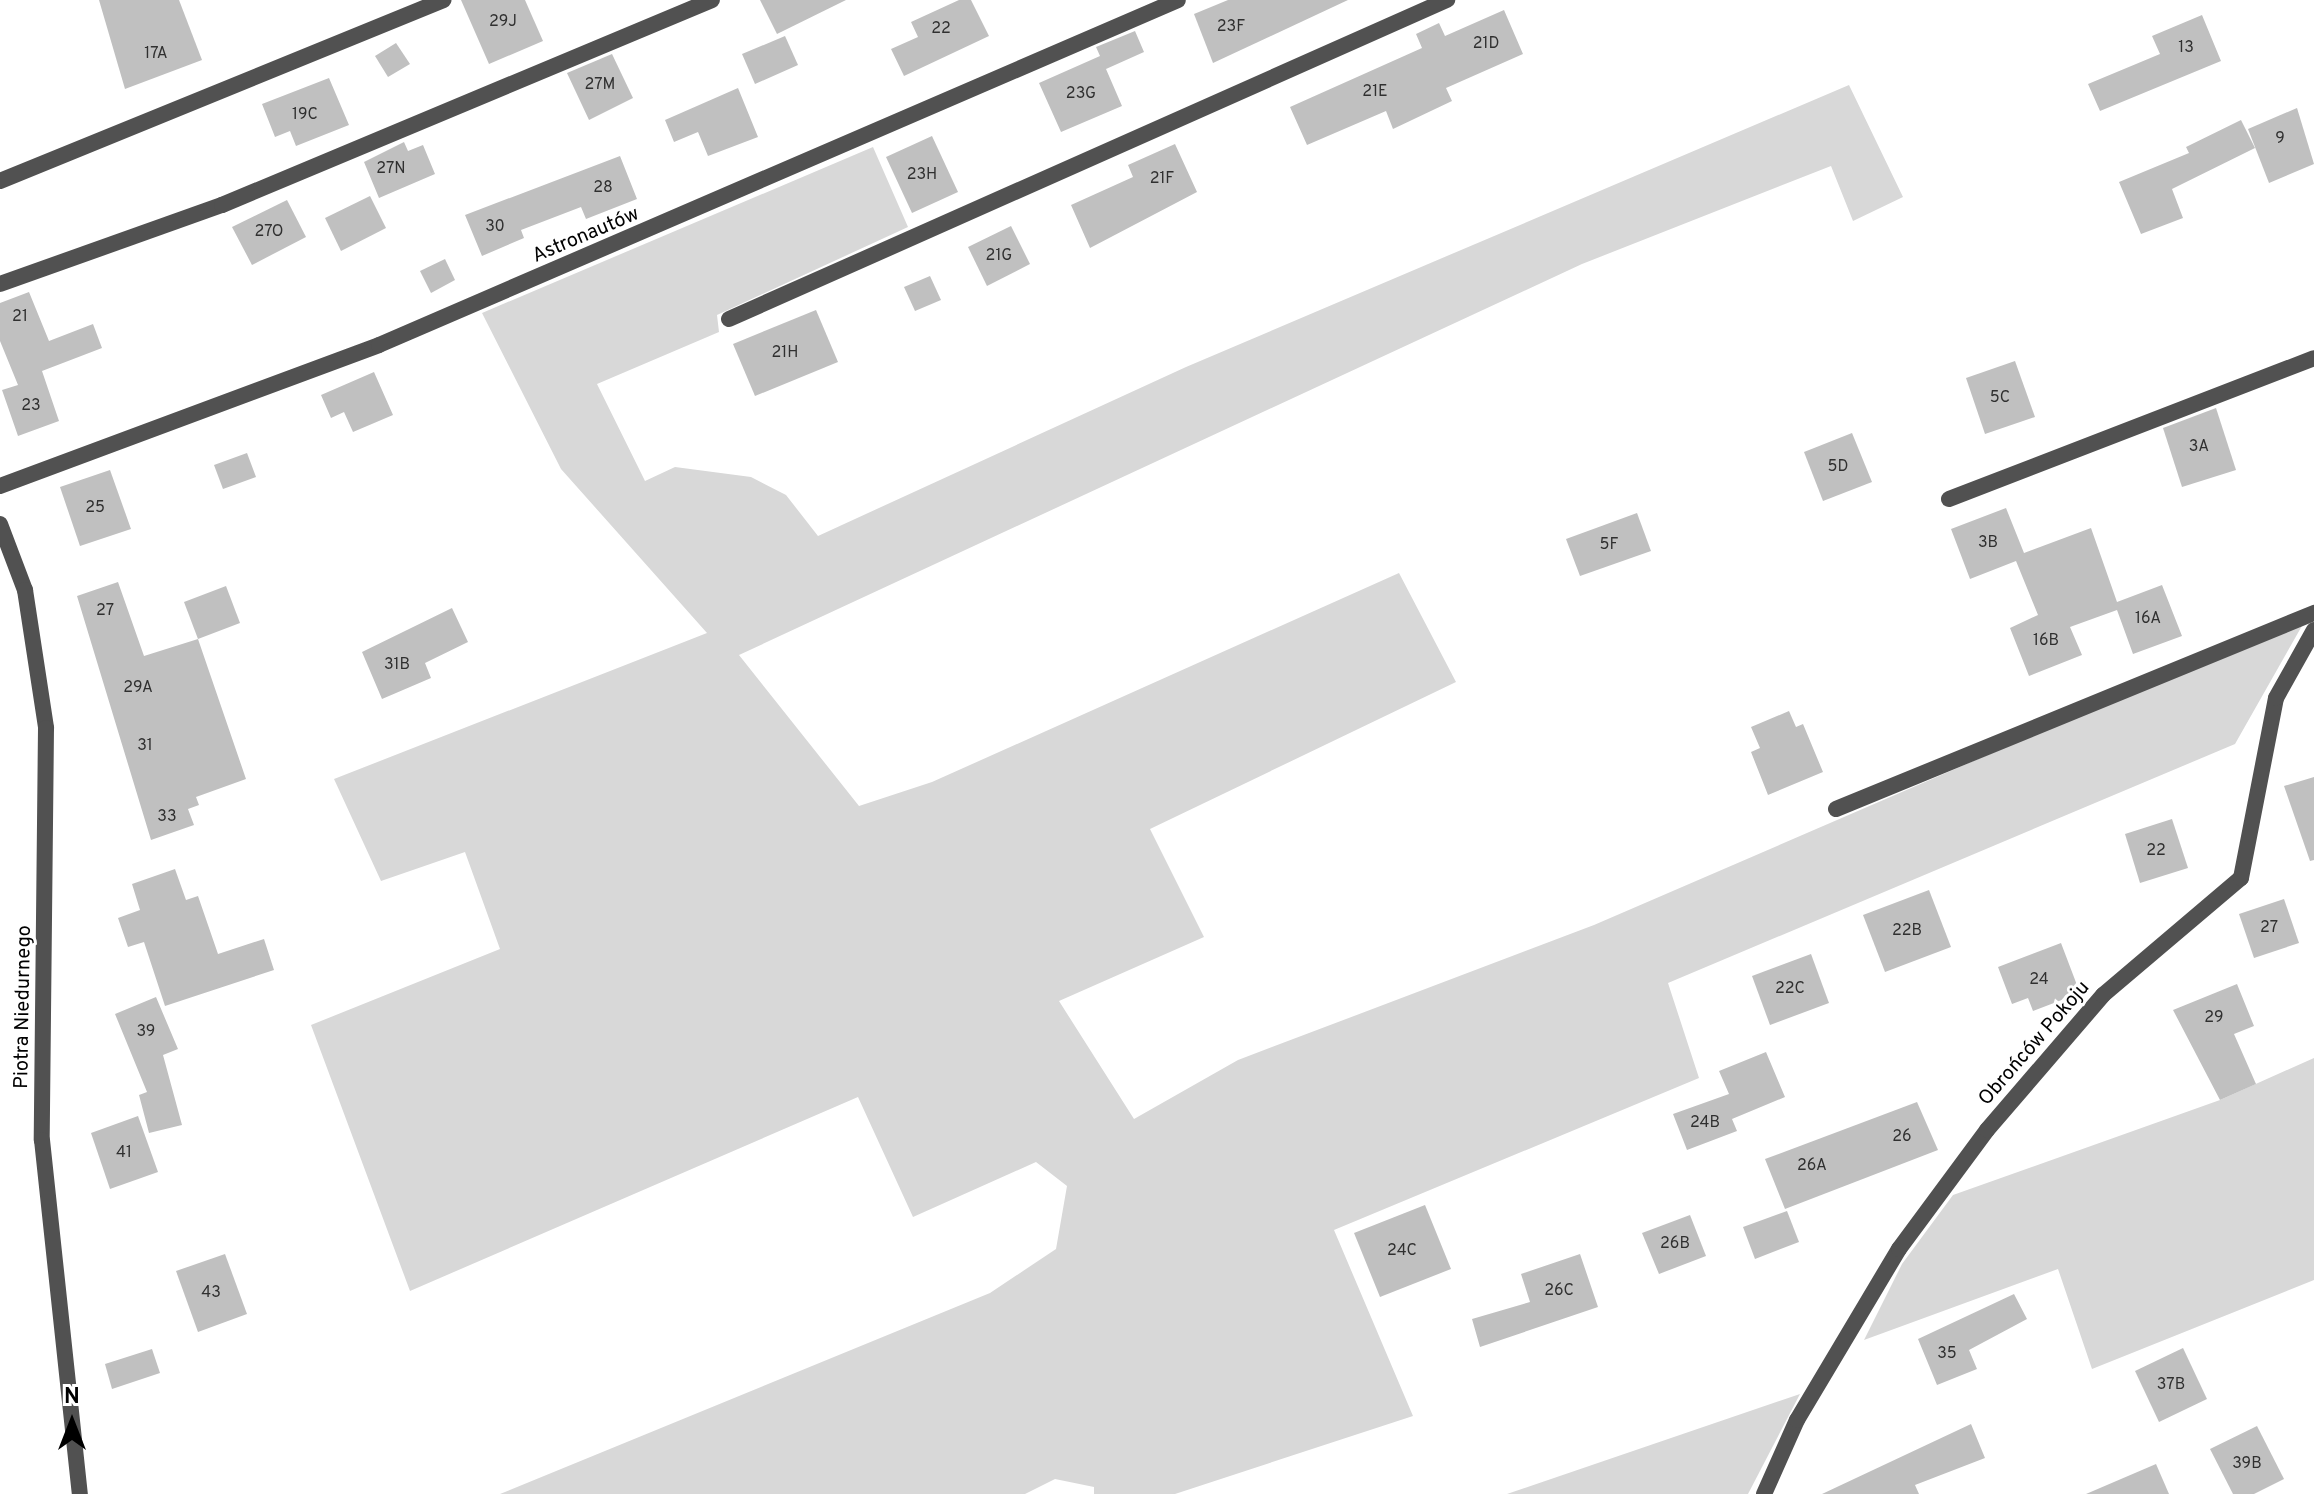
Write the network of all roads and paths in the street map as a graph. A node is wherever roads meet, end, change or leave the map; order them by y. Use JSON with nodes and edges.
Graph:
{"nodes":[{"id":1,"x":444,"y":0,"type":"edge"},
{"id":2,"x":712,"y":0,"type":"edge"},
{"id":3,"x":1178,"y":0,"type":"edge"},
{"id":4,"x":1447,"y":0,"type":"edge"},
{"id":5,"x":0,"y":181,"type":"edge"},
{"id":6,"x":0,"y":284,"type":"edge"},
{"id":7,"x":729,"y":319,"type":"dead end"},
{"id":8,"x":2314,"y":358,"type":"edge"},
{"id":9,"x":0,"y":486,"type":"edge"},
{"id":10,"x":1949,"y":499,"type":"dead end"},
{"id":11,"x":0,"y":524,"type":"edge"},
{"id":12,"x":2314,"y":613,"type":"edge"},
{"id":13,"x":2314,"y":630,"type":"edge"},
{"id":14,"x":1836,"y":809,"type":"dead end"},
{"id":15,"x":80,"y":1494,"type":"edge"},
{"id":16,"x":1764,"y":1494,"type":"edge"}],
"edges":[{"from":1,"to":5,"type":"street"},
{"from":2,"to":6,"type":"street"},
{"from":3,"to":9,"type":"street","name":"Astronautów"},
{"from":4,"to":7,"type":"street"},
{"from":8,"to":10,"type":"street"},
{"from":11,"to":15,"type":"street","name":"Piotra Niedurnego"},
{"from":12,"to":14,"type":"street"},
{"from":13,"to":16,"type":"street","name":"Obrońców Pokoju"}]}
